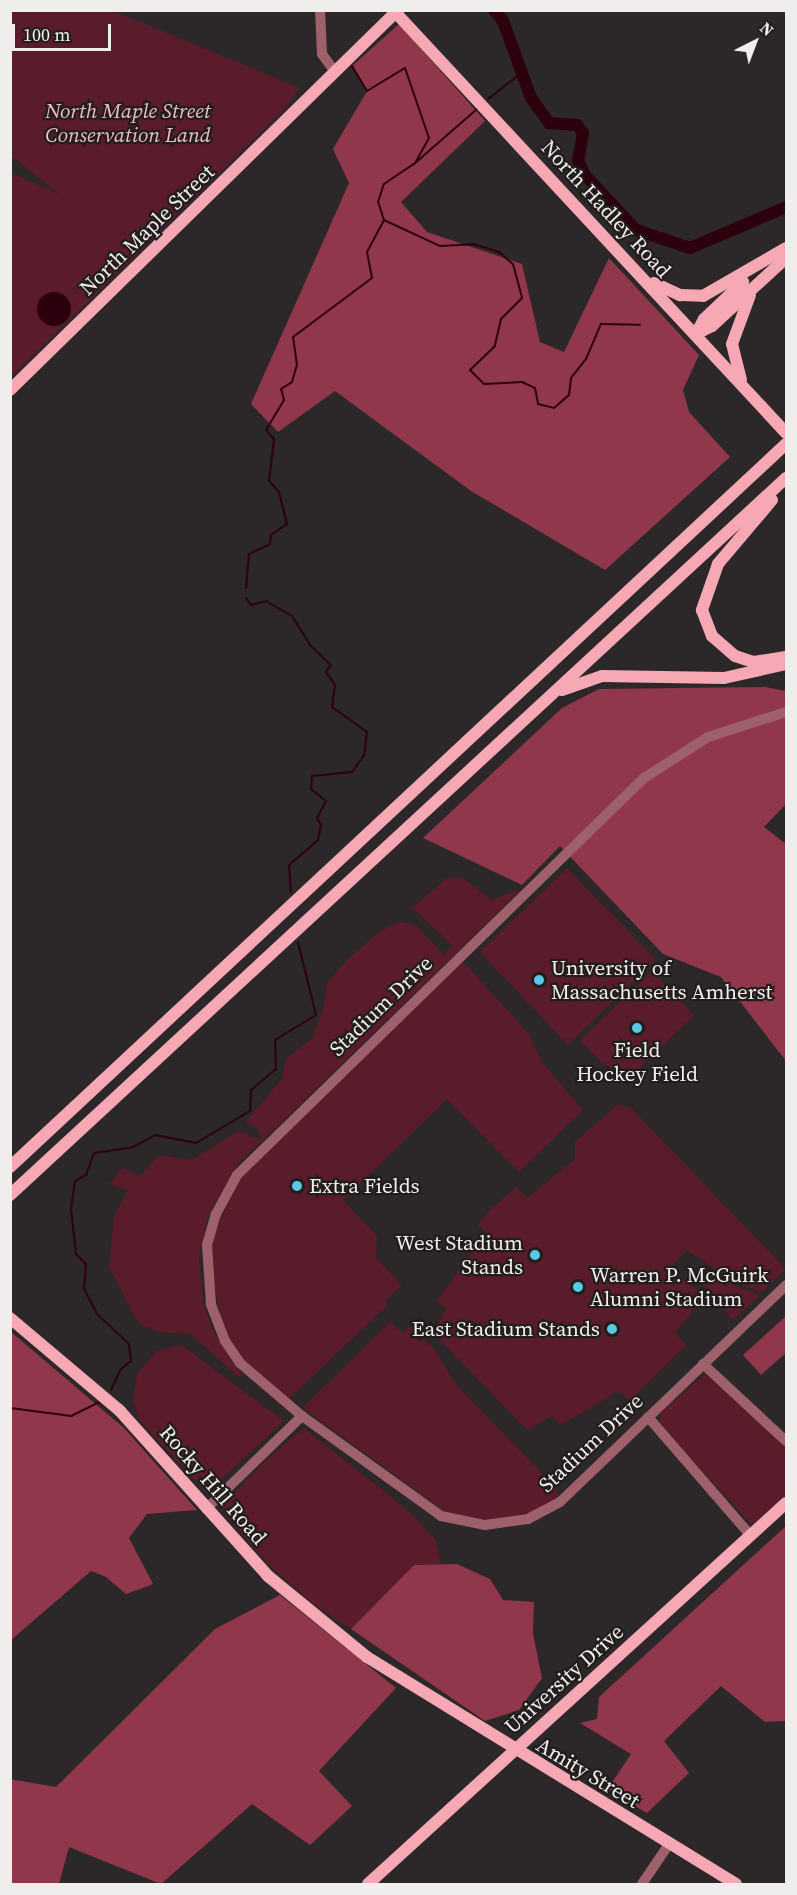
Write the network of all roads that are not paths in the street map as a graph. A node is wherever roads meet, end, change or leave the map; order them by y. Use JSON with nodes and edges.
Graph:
{"nodes":[{"id":1,"x":320,"y":10,"type":"edge"},
{"id":2,"x":397,"y":12,"type":"edge"},
{"id":3,"x":335,"y":72,"type":"junction"},
{"id":4,"x":786,"y":248,"type":"edge"},
{"id":5,"x":786,"y":258,"type":"edge"},
{"id":6,"x":758,"y":274,"type":"junction"},
{"id":7,"x":642,"y":276,"type":"junction"},
{"id":8,"x":696,"y":334,"type":"junction"},
{"id":9,"x":742,"y":384,"type":"junction"},
{"id":10,"x":10,"y":390,"type":"edge"},
{"id":11,"x":782,"y":428,"type":"edge"},
{"id":12,"x":786,"y":444,"type":"edge"},
{"id":13,"x":786,"y":450,"type":"edge"},
{"id":14,"x":786,"y":478,"type":"edge"},
{"id":15,"x":786,"y":483,"type":"edge"},
{"id":16,"x":682,"y":545,"type":"junction"},
{"id":17,"x":786,"y":657,"type":"edge"},
{"id":18,"x":786,"y":664,"type":"edge"},
{"id":19,"x":545,"y":700,"type":"junction"},
{"id":20,"x":786,"y":712,"type":"edge"},
{"id":21,"x":10,"y":1167,"type":"edge"},
{"id":22,"x":10,"y":1195,"type":"edge"},
{"id":23,"x":786,"y":1285,"type":"edge"},
{"id":24,"x":10,"y":1318,"type":"edge"},
{"id":25,"x":703,"y":1364,"type":"junction"},
{"id":26,"x":302,"y":1416,"type":"junction"},
{"id":27,"x":648,"y":1417,"type":"junction"},
{"id":28,"x":786,"y":1441,"type":"edge"},
{"id":29,"x":786,"y":1503,"type":"edge"},
{"id":30,"x":206,"y":1509,"type":"junction"},
{"id":31,"x":751,"y":1536,"type":"junction"},
{"id":32,"x":390,"y":1673,"type":"joint"},
{"id":33,"x":513,"y":1750,"type":"junction"},
{"id":34,"x":669,"y":1844,"type":"junction"},
{"id":35,"x":368,"y":1884,"type":"edge"},
{"id":36,"x":642,"y":1884,"type":"edge"},
{"id":37,"x":736,"y":1884,"type":"edge"}],
"edges":[{"from":1,"to":3,"type":"street"},
{"from":2,"to":3,"type":"main road","name":"North Maple Street"},
{"from":2,"to":7,"type":"main road","name":"North Hadley Road"},
{"from":3,"to":10,"type":"main road","name":"North Maple Street"},
{"from":4,"to":6,"type":"main road"},
{"from":5,"to":6,"type":"main road"},
{"from":6,"to":7,"type":"main road"},
{"from":6,"to":8,"type":"main road"},
{"from":6,"to":9,"type":"main road"},
{"from":7,"to":8,"type":"main road","name":"North Hadley Road"},
{"from":8,"to":9,"type":"main road","name":"North Hadley Road"},
{"from":9,"to":11,"type":"main road","name":"North Hadley Road"},
{"from":12,"to":16,"type":"main road"},
{"from":13,"to":16,"type":"main road"},
{"from":14,"to":19,"type":"main road"},
{"from":15,"to":17,"type":"main road"},
{"from":16,"to":21,"type":"main road"},
{"from":18,"to":19,"type":"main road"},
{"from":19,"to":22,"type":"main road"},
{"from":20,"to":26,"type":"street","name":"Stadium Drive"},
{"from":23,"to":25,"type":"street","name":"Stadium Drive"},
{"from":24,"to":30,"type":"main road","name":"Rocky Hill Road"},
{"from":25,"to":27,"type":"street","name":"Stadium Drive"},
{"from":25,"to":28,"type":"street"},
{"from":26,"to":27,"type":"street","name":"Stadium Drive"},
{"from":26,"to":30,"type":"street"},
{"from":27,"to":31,"type":"street"},
{"from":29,"to":31,"type":"main road","name":"University Drive"},
{"from":30,"to":32,"type":"main road","name":"Rocky Hill Road"},
{"from":31,"to":33,"type":"main road","name":"University Drive"},
{"from":32,"to":33,"type":"main road","name":"Amity Street"},
{"from":33,"to":34,"type":"main road","name":"Amity Street"},
{"from":33,"to":35,"type":"main road","name":"University Drive"},
{"from":34,"to":36,"type":"street"},
{"from":34,"to":37,"type":"main road","name":"Amity Street"}]}
